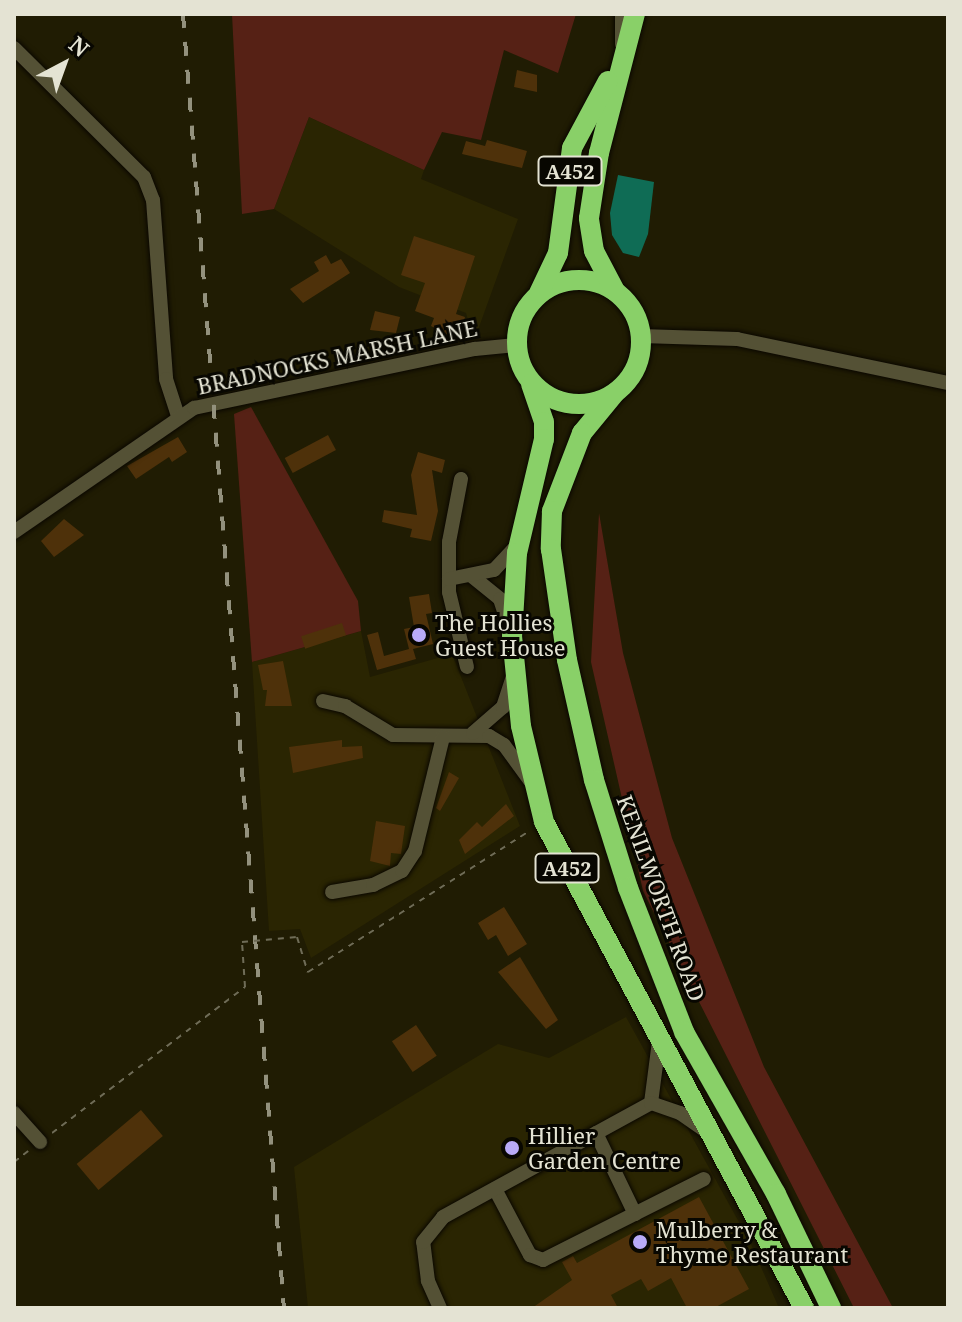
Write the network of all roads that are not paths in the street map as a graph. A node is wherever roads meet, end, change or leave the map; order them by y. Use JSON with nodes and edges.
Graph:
{"nodes":[{"id":1,"x":622,"y":14,"type":"edge"},
{"id":2,"x":635,"y":14,"type":"edge"},
{"id":3,"x":14,"y":48,"type":"edge"},
{"id":4,"x":622,"y":56,"type":"junction"},
{"id":5,"x":616,"y":291,"type":"junction"},
{"id":6,"x":539,"y":293,"type":"junction"},
{"id":7,"x":641,"y":336,"type":"junction"},
{"id":8,"x":516,"y":345,"type":"junction"},
{"id":9,"x":948,"y":383,"type":"edge"},
{"id":10,"x":531,"y":384,"type":"junction"},
{"id":11,"x":615,"y":393,"type":"junction"},
{"id":12,"x":178,"y":417,"type":"junction"},
{"id":13,"x":461,"y":479,"type":"dead end"},
{"id":14,"x":14,"y":532,"type":"edge"},
{"id":15,"x":519,"y":544,"type":"junction"},
{"id":16,"x":473,"y":577,"type":"junction"},
{"id":17,"x":449,"y":579,"type":"junction"},
{"id":18,"x":512,"y":636,"type":"junction"},
{"id":19,"x":467,"y":667,"type":"dead end"},
{"id":20,"x":513,"y":677,"type":"junction"},
{"id":21,"x":323,"y":701,"type":"dead end"},
{"id":22,"x":473,"y":733,"type":"junction"},
{"id":23,"x":443,"y":737,"type":"junction"},
{"id":24,"x":533,"y":785,"type":"junction"},
{"id":25,"x":332,"y":892,"type":"dead end"},
{"id":26,"x":659,"y":1032,"type":"junction"},
{"id":27,"x":651,"y":1103,"type":"junction"},
{"id":28,"x":14,"y":1113,"type":"edge"},
{"id":29,"x":596,"y":1133,"type":"junction"},
{"id":30,"x":717,"y":1138,"type":"junction"},
{"id":31,"x":40,"y":1142,"type":"road end"},
{"id":32,"x":704,"y":1179,"type":"dead end"},
{"id":33,"x":495,"y":1189,"type":"junction"},
{"id":34,"x":635,"y":1214,"type":"junction"},
{"id":35,"x":440,"y":1308,"type":"edge"},
{"id":36,"x":804,"y":1308,"type":"edge"},
{"id":37,"x":831,"y":1308,"type":"edge"}],
"edges":[{"from":1,"to":4,"type":"street","number":"A452"},
{"from":2,"to":4,"type":"highway","number":"A452"},
{"from":3,"to":12,"type":"street"},
{"from":4,"to":5,"type":"highway","number":"A452"},
{"from":4,"to":6,"type":"highway","number":"A452"},
{"from":5,"to":6,"type":"highway"},
{"from":5,"to":7,"type":"highway","number":"A452"},
{"from":6,"to":8,"type":"highway","number":"A452"},
{"from":7,"to":9,"type":"street"},
{"from":7,"to":11,"type":"highway","number":"A452"},
{"from":8,"to":10,"type":"highway","number":"A452"},
{"from":8,"to":12,"type":"street","name":"BRADNOCKS MARSH LANE"},
{"from":10,"to":11,"type":"highway"},
{"from":10,"to":15,"type":"highway","number":"A452"},
{"from":11,"to":37,"type":"highway","name":"KENILWORTH ROAD","number":"A452"},
{"from":12,"to":14,"type":"street","name":"BRADNOCKS MARSH LANE"},
{"from":13,"to":17,"type":"street"},
{"from":15,"to":16,"type":"street"},
{"from":15,"to":18,"type":"highway","number":"A452"},
{"from":16,"to":17,"type":"street"},
{"from":16,"to":18,"type":"street"},
{"from":17,"to":19,"type":"street"},
{"from":18,"to":20,"type":"highway","number":"A452"},
{"from":20,"to":22,"type":"street"},
{"from":20,"to":24,"type":"highway","number":"A452"},
{"from":21,"to":23,"type":"street"},
{"from":22,"to":23,"type":"street"},
{"from":22,"to":24,"type":"street"},
{"from":23,"to":25,"type":"street"},
{"from":24,"to":26,"type":"highway","number":"A452"},
{"from":26,"to":27,"type":"street"},
{"from":26,"to":30,"type":"highway","number":"A452"},
{"from":27,"to":29,"type":"street"},
{"from":27,"to":30,"type":"street"},
{"from":28,"to":31,"type":"street"},
{"from":29,"to":33,"type":"street"},
{"from":29,"to":34,"type":"street"},
{"from":30,"to":36,"type":"highway","number":"A452"},
{"from":32,"to":34,"type":"street"},
{"from":33,"to":34,"type":"street"},
{"from":33,"to":35,"type":"street"}]}
